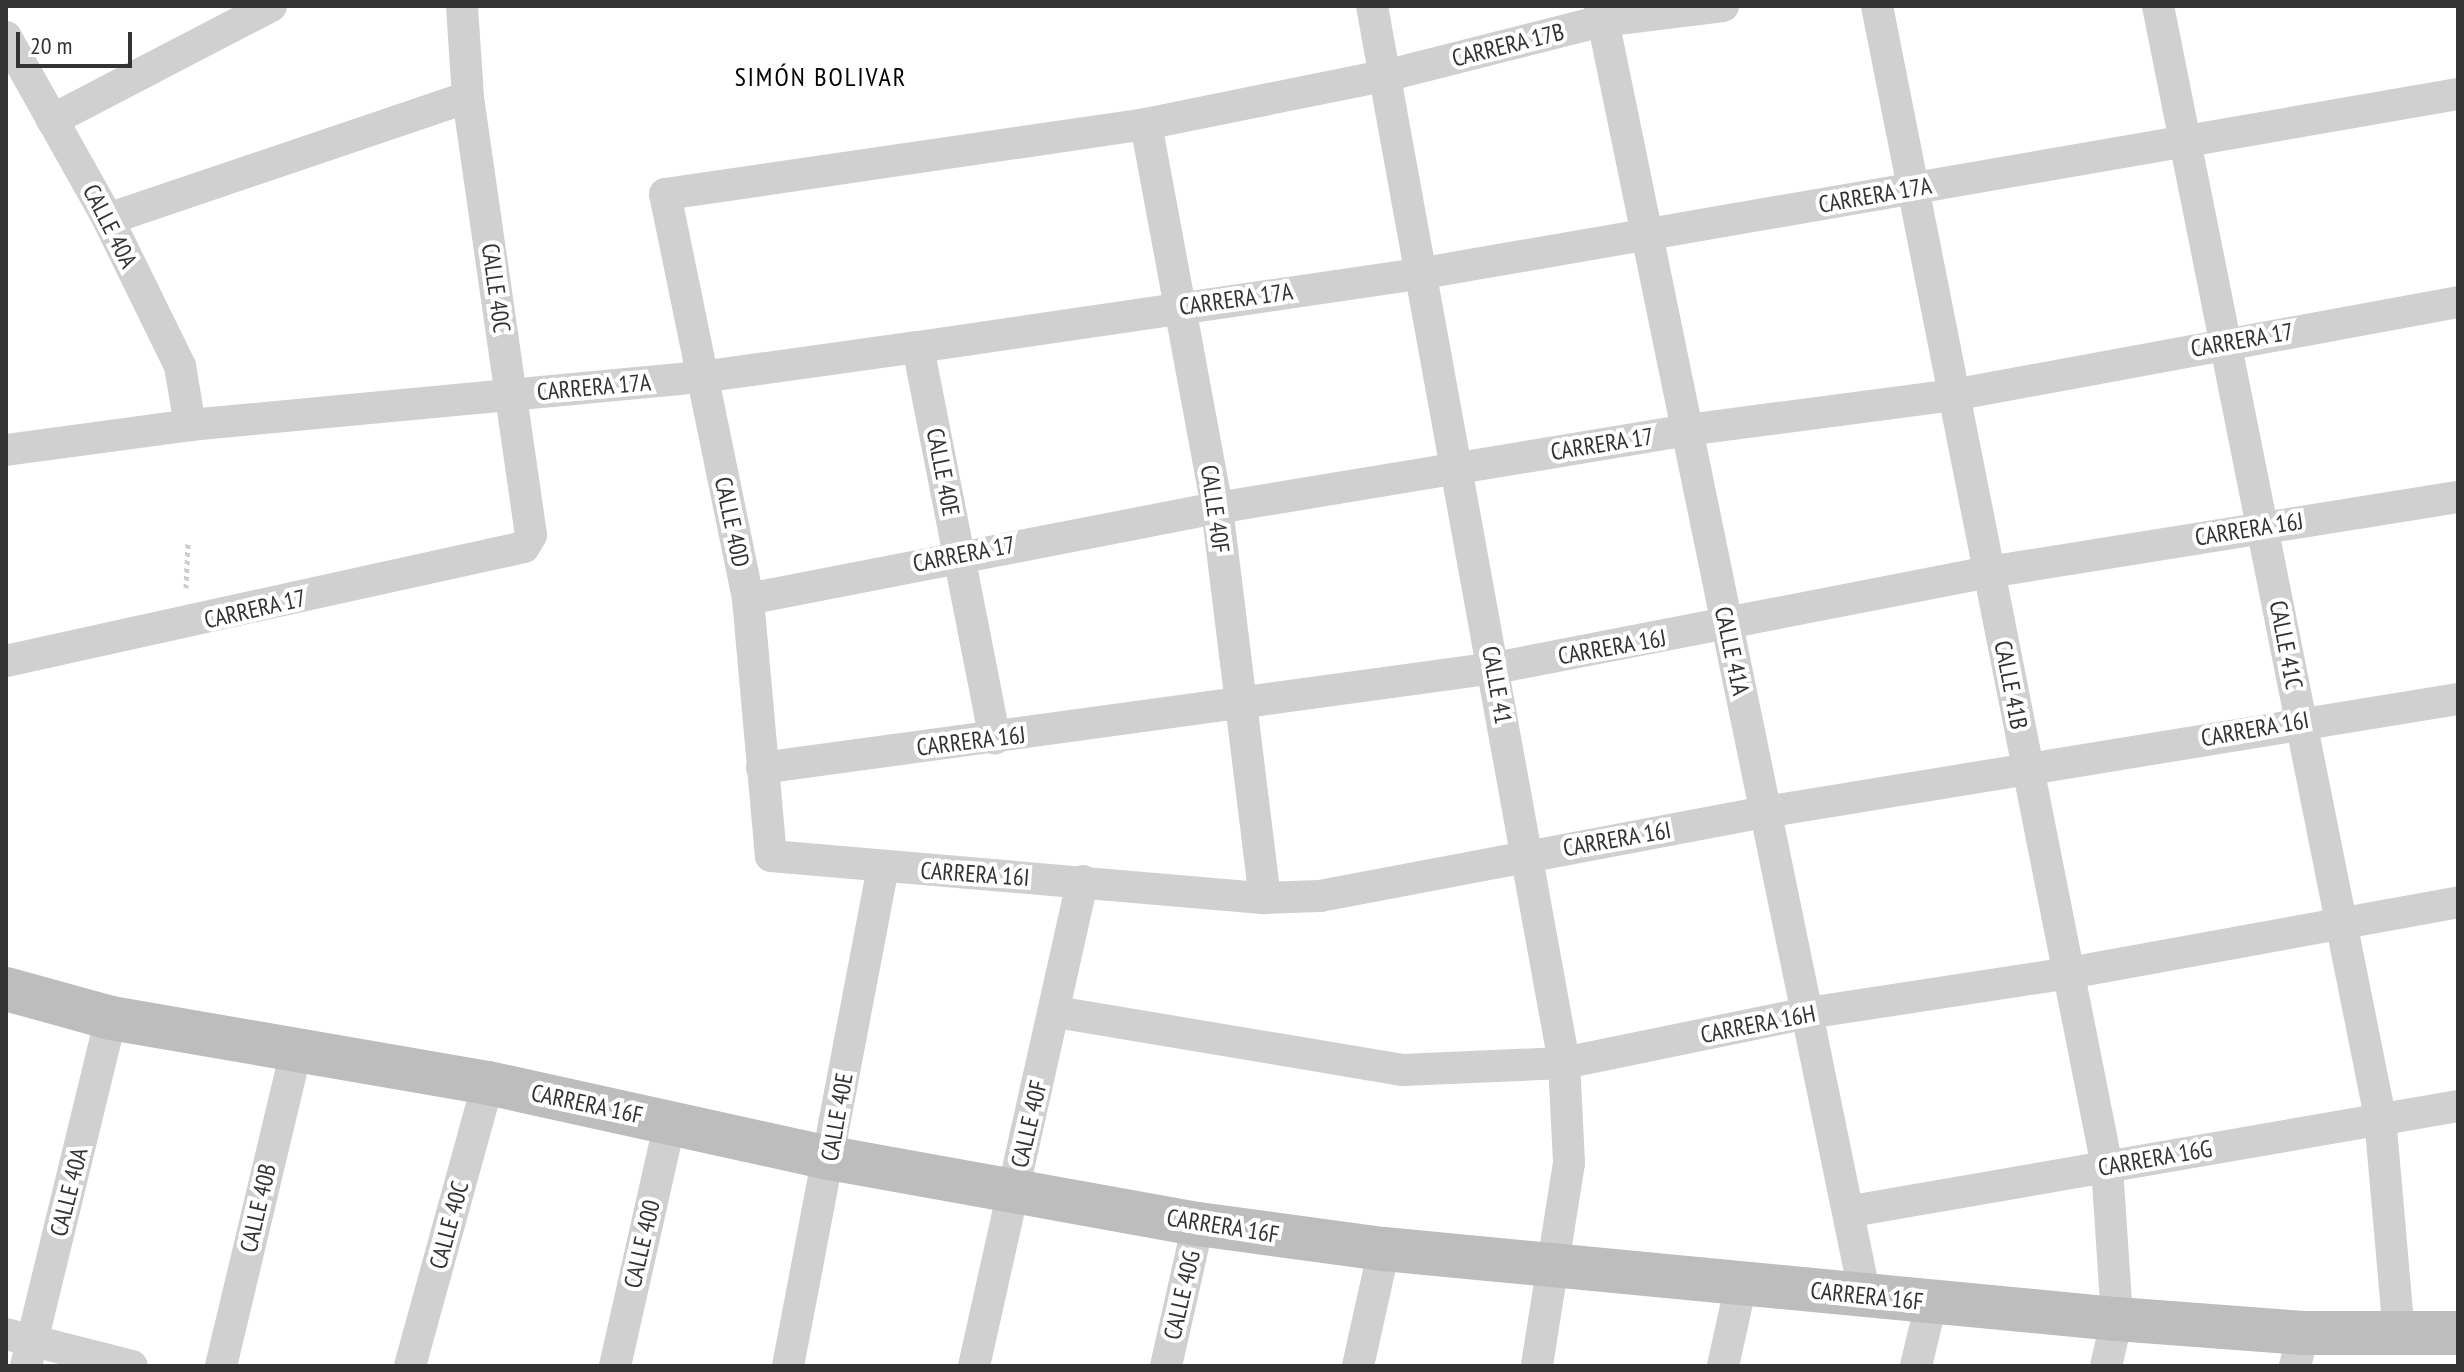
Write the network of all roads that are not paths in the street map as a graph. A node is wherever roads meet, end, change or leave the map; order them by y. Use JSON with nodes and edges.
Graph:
{"nodes":[{"id":1,"x":271,"y":6,"type":"edge"},
{"id":2,"x":462,"y":6,"type":"edge"},
{"id":3,"x":1372,"y":6,"type":"edge"},
{"id":4,"x":1723,"y":6,"type":"edge"},
{"id":5,"x":1877,"y":6,"type":"edge"},
{"id":6,"x":2158,"y":6,"type":"edge"},
{"id":7,"x":1601,"y":13,"type":"edge"},
{"id":8,"x":6,"y":37,"type":"edge"},
{"id":9,"x":1388,"y":75,"type":"junction"},
{"id":10,"x":2458,"y":94,"type":"edge"},
{"id":11,"x":468,"y":97,"type":"junction"},
{"id":12,"x":52,"y":120,"type":"junction"},
{"id":13,"x":1146,"y":124,"type":"junction"},
{"id":14,"x":2187,"y":141,"type":"junction"},
{"id":15,"x":1912,"y":189,"type":"junction"},
{"id":16,"x":665,"y":194,"type":"joint"},
{"id":17,"x":108,"y":219,"type":"junction"},
{"id":18,"x":1646,"y":235,"type":"junction"},
{"id":19,"x":1418,"y":274,"type":"junction"},
{"id":20,"x":2458,"y":302,"type":"edge"},
{"id":21,"x":1181,"y":306,"type":"junction"},
{"id":22,"x":2223,"y":343,"type":"junction"},
{"id":23,"x":918,"y":347,"type":"junction"},
{"id":24,"x":701,"y":377,"type":"junction"},
{"id":25,"x":511,"y":394,"type":"junction"},
{"id":26,"x":1953,"y":395,"type":"junction"},
{"id":27,"x":190,"y":425,"type":"junction"},
{"id":28,"x":1687,"y":430,"type":"junction"},
{"id":29,"x":6,"y":450,"type":"edge"},
{"id":30,"x":1453,"y":467,"type":"junction"},
{"id":31,"x":2458,"y":497,"type":"edge"},
{"id":32,"x":1217,"y":508,"type":"junction"},
{"id":33,"x":2264,"y":526,"type":"junction"},
{"id":34,"x":503,"y":552,"type":"joint"},
{"id":35,"x":959,"y":553,"type":"junction"},
{"id":36,"x":1989,"y":572,"type":"junction"},
{"id":37,"x":748,"y":599,"type":"junction"},
{"id":38,"x":1727,"y":627,"type":"junction"},
{"id":39,"x":6,"y":661,"type":"edge"},
{"id":40,"x":1495,"y":668,"type":"junction"},
{"id":41,"x":2458,"y":699,"type":"edge"},
{"id":42,"x":1240,"y":705,"type":"junction"},
{"id":43,"x":2300,"y":720,"type":"junction"},
{"id":44,"x":995,"y":738,"type":"junction"},
{"id":45,"x":762,"y":768,"type":"junction"},
{"id":46,"x":2028,"y":768,"type":"junction"},
{"id":47,"x":1765,"y":812,"type":"junction"},
{"id":48,"x":1525,"y":855,"type":"junction"},
{"id":49,"x":771,"y":856,"type":"joint"},
{"id":50,"x":883,"y":867,"type":"junction"},
{"id":51,"x":1082,"y":881,"type":"junction"},
{"id":52,"x":1265,"y":898,"type":"junction"},
{"id":53,"x":2458,"y":902,"type":"edge"},
{"id":54,"x":2343,"y":922,"type":"junction"},
{"id":55,"x":2069,"y":973,"type":"junction"},
{"id":56,"x":6,"y":989,"type":"edge"},
{"id":57,"x":1056,"y":1012,"type":"junction"},
{"id":58,"x":1808,"y":1013,"type":"junction"},
{"id":59,"x":111,"y":1018,"type":"junction"},
{"id":60,"x":296,"y":1050,"type":"junction"},
{"id":61,"x":1564,"y":1063,"type":"junction"},
{"id":62,"x":488,"y":1083,"type":"junction"},
{"id":63,"x":2458,"y":1106,"type":"edge"},
{"id":64,"x":2380,"y":1117,"type":"junction"},
{"id":65,"x":670,"y":1122,"type":"junction"},
{"id":66,"x":830,"y":1158,"type":"junction"},
{"id":67,"x":2107,"y":1167,"type":"junction"},
{"id":68,"x":1013,"y":1191,"type":"junction"},
{"id":69,"x":1852,"y":1211,"type":"junction"},
{"id":70,"x":1198,"y":1224,"type":"junction"},
{"id":71,"x":1384,"y":1249,"type":"junction"},
{"id":72,"x":1558,"y":1267,"type":"junction"},
{"id":73,"x":1741,"y":1284,"type":"junction"},
{"id":74,"x":1865,"y":1296,"type":"junction"},
{"id":75,"x":1931,"y":1303,"type":"junction"},
{"id":76,"x":2117,"y":1319,"type":"junction"},
{"id":77,"x":2458,"y":1333,"type":"edge"},
{"id":78,"x":2399,"y":1334,"type":"junction"},
{"id":79,"x":22,"y":1347,"type":"edge"},
{"id":80,"x":2299,"y":1349,"type":"edge"},
{"id":81,"x":132,"y":1366,"type":"edge"},
{"id":82,"x":221,"y":1366,"type":"edge"},
{"id":83,"x":410,"y":1366,"type":"edge"},
{"id":84,"x":615,"y":1366,"type":"edge"},
{"id":85,"x":788,"y":1366,"type":"edge"},
{"id":86,"x":974,"y":1366,"type":"edge"},
{"id":87,"x":1166,"y":1366,"type":"edge"},
{"id":88,"x":1358,"y":1366,"type":"edge"},
{"id":89,"x":1537,"y":1366,"type":"edge"},
{"id":90,"x":1723,"y":1366,"type":"edge"},
{"id":91,"x":1916,"y":1366,"type":"edge"},
{"id":92,"x":2106,"y":1366,"type":"edge"}],
"edges":[{"from":1,"to":12,"type":"street"},
{"from":2,"to":11,"type":"street","name":"CALLE 40C"},
{"from":3,"to":9,"type":"street","name":"CALLE 41"},
{"from":4,"to":7,"type":"street","name":"CARRERA 17B"},
{"from":5,"to":15,"type":"street","name":"CALLE 41B"},
{"from":6,"to":14,"type":"street","name":"CALLE 41C"},
{"from":7,"to":9,"type":"street","name":"CARRERA 17B"},
{"from":7,"to":18,"type":"street","name":"CALLE 41A"},
{"from":8,"to":12,"type":"street","name":"CALLE 40A"},
{"from":9,"to":13,"type":"street","name":"CARRERA 17B"},
{"from":9,"to":19,"type":"street","name":"CALLE 41"},
{"from":10,"to":14,"type":"street","name":"CARRERA 17A"},
{"from":11,"to":17,"type":"street"},
{"from":11,"to":25,"type":"street","name":"CALLE 40C"},
{"from":12,"to":17,"type":"street","name":"CALLE 40A"},
{"from":13,"to":16,"type":"street","name":"CARRERA 17B"},
{"from":13,"to":21,"type":"street","name":"CALLE 40F"},
{"from":14,"to":15,"type":"street","name":"CARRERA 17A"},
{"from":14,"to":22,"type":"street","name":"CALLE 41C"},
{"from":15,"to":18,"type":"street","name":"CARRERA 17A"},
{"from":15,"to":26,"type":"street","name":"CALLE 41B"},
{"from":16,"to":24,"type":"street","name":"CALLE 40D"},
{"from":17,"to":27,"type":"street","name":"CALLE 40A"},
{"from":18,"to":19,"type":"street","name":"CARRERA 17A"},
{"from":18,"to":28,"type":"street","name":"CALLE 41A"},
{"from":19,"to":21,"type":"street","name":"CARRERA 17A"},
{"from":19,"to":30,"type":"street","name":"CALLE 41"},
{"from":20,"to":22,"type":"street","name":"CARRERA 17"},
{"from":21,"to":23,"type":"street","name":"CARRERA 17A"},
{"from":21,"to":32,"type":"street","name":"CALLE 40F"},
{"from":22,"to":26,"type":"street","name":"CARRERA 17"},
{"from":22,"to":33,"type":"street","name":"CALLE 41C"},
{"from":23,"to":24,"type":"street","name":"CARRERA 17A"},
{"from":23,"to":35,"type":"street","name":"CALLE 40E"},
{"from":24,"to":25,"type":"street","name":"CARRERA 17A"},
{"from":24,"to":37,"type":"street","name":"CALLE 40D"},
{"from":25,"to":27,"type":"street","name":"CARRERA 17A"},
{"from":25,"to":34,"type":"street","name":"CALLE 40C"},
{"from":26,"to":28,"type":"street","name":"CARRERA 17"},
{"from":26,"to":36,"type":"street","name":"CALLE 41B"},
{"from":27,"to":29,"type":"street","name":"CARRERA 17A"},
{"from":28,"to":30,"type":"street","name":"CARRERA 17"},
{"from":28,"to":38,"type":"street","name":"CALLE 41A"},
{"from":30,"to":32,"type":"street","name":"CARRERA 17"},
{"from":30,"to":40,"type":"street","name":"CALLE 41"},
{"from":31,"to":33,"type":"street","name":"CARRERA 16J"},
{"from":32,"to":35,"type":"street","name":"CARRERA 17"},
{"from":32,"to":42,"type":"street","name":"CALLE 40F"},
{"from":33,"to":36,"type":"street","name":"CARRERA 16J"},
{"from":33,"to":43,"type":"street","name":"CALLE 41C"},
{"from":34,"to":39,"type":"street","name":"CARRERA 17"},
{"from":35,"to":37,"type":"street","name":"CARRERA 17"},
{"from":35,"to":44,"type":"street","name":"CALLE 40E"},
{"from":36,"to":38,"type":"street","name":"CARRERA 16J"},
{"from":36,"to":46,"type":"street","name":"CALLE 41B"},
{"from":37,"to":45,"type":"street","name":"CALLE 40D"},
{"from":38,"to":40,"type":"street","name":"CARRERA 16J"},
{"from":38,"to":47,"type":"street","name":"CALLE 41A"},
{"from":40,"to":42,"type":"street","name":"CARRERA 16J"},
{"from":40,"to":48,"type":"street","name":"CALLE 41"},
{"from":41,"to":43,"type":"street","name":"CARRERA 16I"},
{"from":42,"to":44,"type":"street","name":"CARRERA 16J"},
{"from":42,"to":52,"type":"street","name":"CALLE 40F"},
{"from":43,"to":46,"type":"street","name":"CARRERA 16I"},
{"from":43,"to":54,"type":"street","name":"CALLE 41C"},
{"from":44,"to":45,"type":"street","name":"CARRERA 16J"},
{"from":45,"to":49,"type":"street","name":"CALLE 40D"},
{"from":46,"to":47,"type":"street","name":"CARRERA 16I"},
{"from":46,"to":55,"type":"street","name":"CALLE 41B"},
{"from":47,"to":48,"type":"street","name":"CARRERA 16I"},
{"from":47,"to":58,"type":"street","name":"CALLE 41A"},
{"from":48,"to":52,"type":"street","name":"CARRERA 16I"},
{"from":48,"to":61,"type":"street","name":"CALLE 41"},
{"from":49,"to":50,"type":"street","name":"CARRERA 16I"},
{"from":50,"to":51,"type":"street","name":"CARRERA 16I"},
{"from":50,"to":66,"type":"street","name":"CALLE 40E"},
{"from":51,"to":52,"type":"street","name":"CARRERA 16I"},
{"from":51,"to":57,"type":"street","name":"CALLE 40F"},
{"from":53,"to":54,"type":"street","name":"CARRERA 16H"},
{"from":54,"to":55,"type":"street","name":"CARRERA 16H"},
{"from":54,"to":64,"type":"street","name":"CALLE 41C"},
{"from":55,"to":58,"type":"street","name":"CARRERA 16H"},
{"from":55,"to":67,"type":"street","name":"CALLE 41B"},
{"from":56,"to":59,"type":"street","name":"CARRERA 16F"},
{"from":57,"to":61,"type":"street","name":"CARRERA 16H"},
{"from":57,"to":68,"type":"street","name":"CALLE 40F"},
{"from":58,"to":61,"type":"street","name":"CARRERA 16H"},
{"from":58,"to":69,"type":"street","name":"CALLE 41A"},
{"from":59,"to":60,"type":"street","name":"CARRERA 16F"},
{"from":59,"to":79,"type":"street","name":"CALLE 40A"},
{"from":60,"to":62,"type":"street","name":"CARRERA 16F"},
{"from":60,"to":82,"type":"street","name":"CALLE 40B"},
{"from":61,"to":72,"type":"street","name":"CALLE 41"},
{"from":62,"to":65,"type":"street","name":"CARRERA 16F"},
{"from":62,"to":83,"type":"street","name":"CALLE 40C"},
{"from":63,"to":64,"type":"street","name":"CARRERA 16G"},
{"from":64,"to":67,"type":"street","name":"CARRERA 16G"},
{"from":64,"to":78,"type":"street","name":"CALLE 41C"},
{"from":65,"to":66,"type":"street","name":"CARRERA 16F"},
{"from":65,"to":84,"type":"street","name":"CALLE 400"},
{"from":66,"to":68,"type":"street","name":"CARRERA 16F"},
{"from":66,"to":85,"type":"street","name":"CALLE 40E"},
{"from":67,"to":69,"type":"street","name":"CARRERA 16G"},
{"from":67,"to":76,"type":"street","name":"CALLE 41B"},
{"from":68,"to":70,"type":"street","name":"CARRERA 16F"},
{"from":68,"to":86,"type":"street","name":"CALLE 40F"},
{"from":69,"to":74,"type":"street","name":"CALLE 41A"},
{"from":70,"to":71,"type":"street","name":"CARRERA 16F"},
{"from":70,"to":87,"type":"street","name":"CALLE 40G"},
{"from":71,"to":72,"type":"street","name":"CARRERA 16F"},
{"from":71,"to":88,"type":"street"},
{"from":72,"to":73,"type":"street","name":"CARRERA 16F"},
{"from":72,"to":89,"type":"street","name":"CALLE 41"},
{"from":73,"to":74,"type":"street","name":"CARRERA 16F"},
{"from":73,"to":90,"type":"street"},
{"from":74,"to":75,"type":"street","name":"CARRERA 16F"},
{"from":75,"to":76,"type":"street","name":"CARRERA 16F"},
{"from":75,"to":91,"type":"street"},
{"from":76,"to":80,"type":"street","name":"CARRERA 16F"},
{"from":76,"to":92,"type":"street","name":"CALLE 41B"},
{"from":77,"to":78,"type":"street","name":"CARRERA 16F"},
{"from":78,"to":80,"type":"street","name":"CARRERA 16F"},
{"from":79,"to":81,"type":"street"}]}
